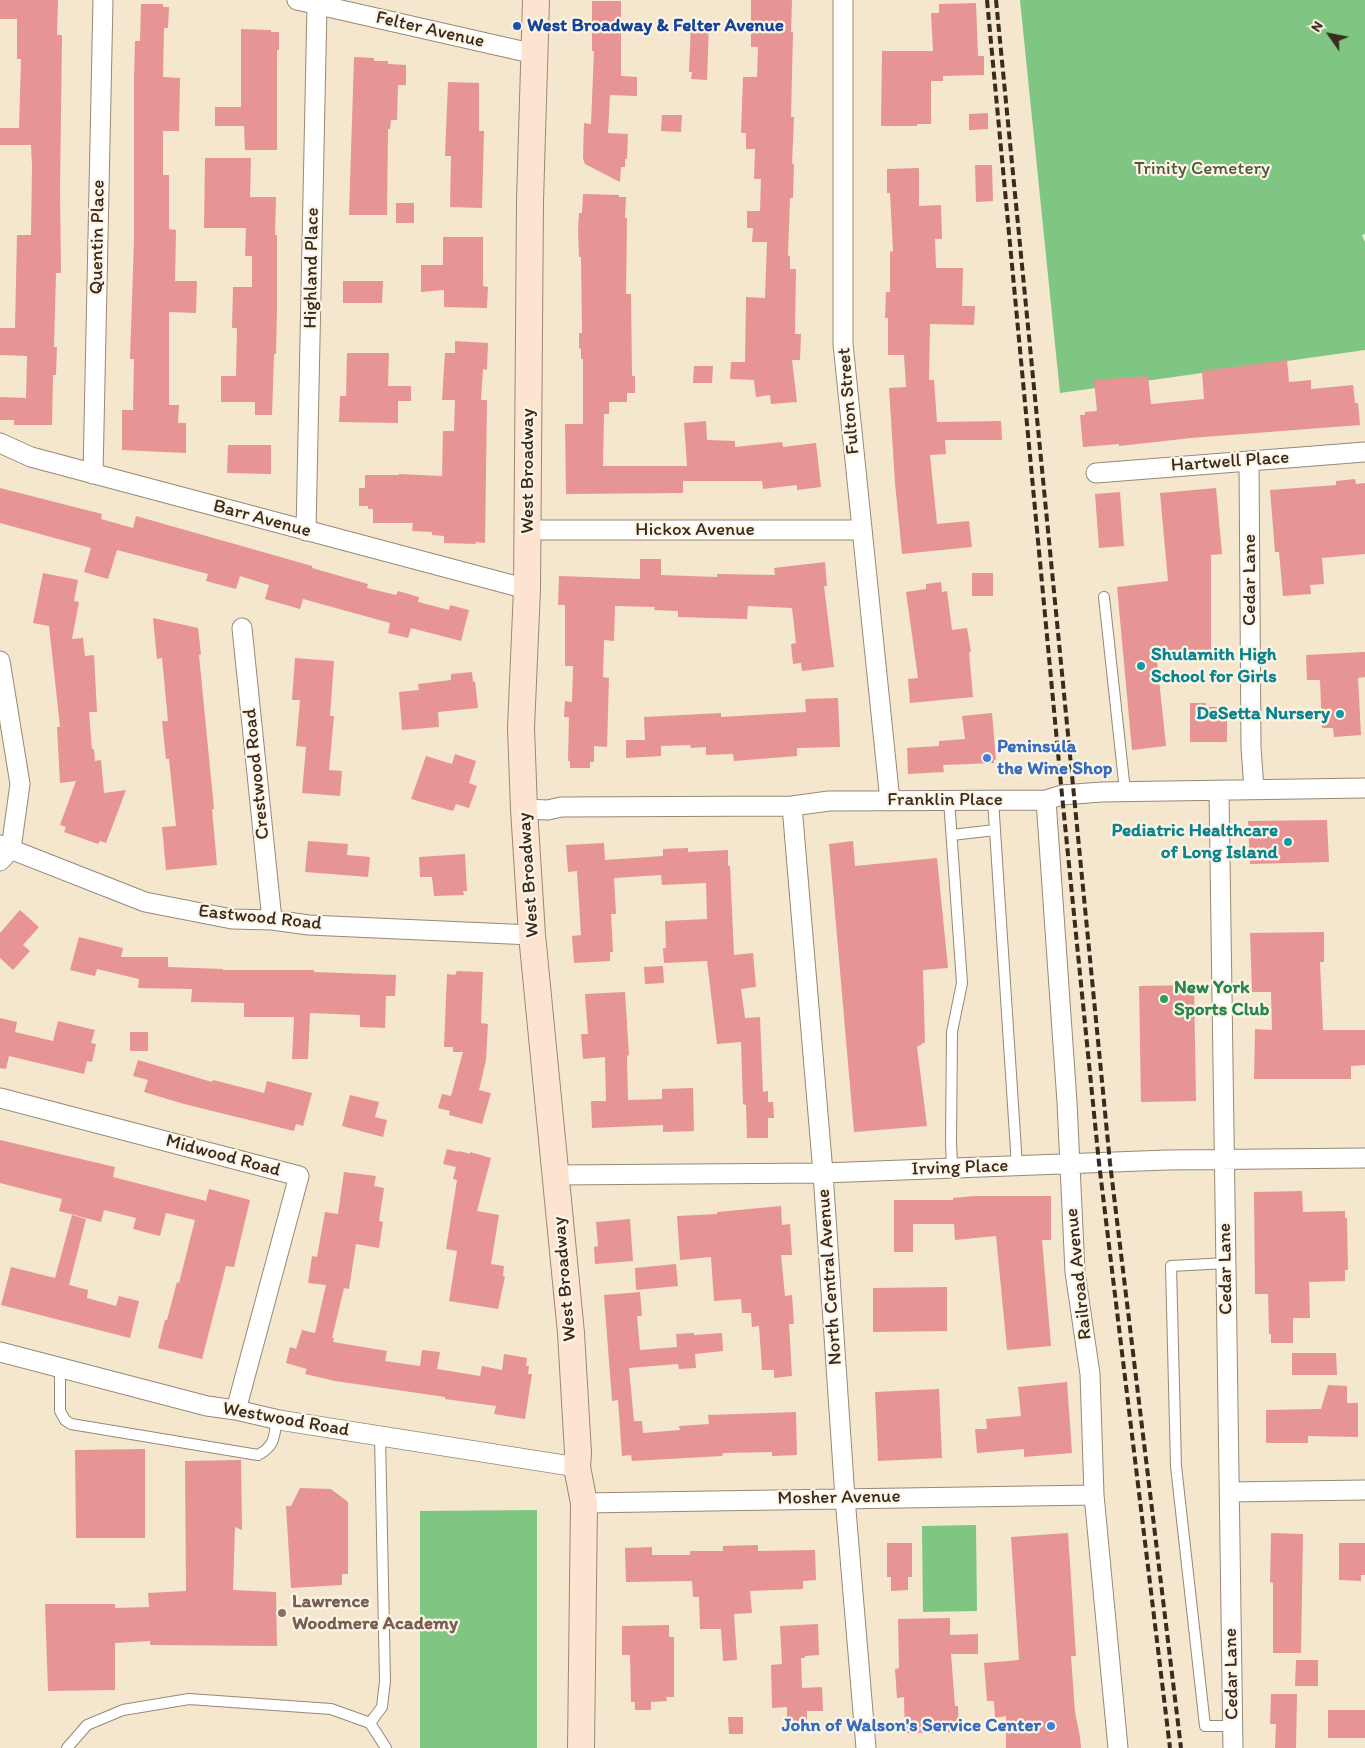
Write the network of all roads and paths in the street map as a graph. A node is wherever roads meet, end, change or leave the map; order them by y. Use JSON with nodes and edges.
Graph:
{"nodes":[{"id":1,"x":103,"y":0,"type":"edge"},
{"id":2,"x":297,"y":0,"type":"edge"},
{"id":3,"x":536,"y":0,"type":"edge"},
{"id":4,"x":843,"y":0,"type":"edge"},
{"id":5,"x":317,"y":5,"type":"junction"},
{"id":6,"x":535,"y":54,"type":"junction"},
{"id":7,"x":0,"y":444,"type":"edge"},
{"id":8,"x":1365,"y":452,"type":"edge"},
{"id":9,"x":1249,"y":461,"type":"junction"},
{"id":10,"x":1096,"y":473,"type":"dead end"},
{"id":11,"x":93,"y":474,"type":"junction"},
{"id":12,"x":528,"y":530,"type":"junction"},
{"id":13,"x":862,"y":530,"type":"junction"},
{"id":14,"x":306,"y":531,"type":"junction"},
{"id":15,"x":527,"y":590,"type":"junction"},
{"id":16,"x":1104,"y":597,"type":"dead end"},
{"id":17,"x":242,"y":628,"type":"dead end"},
{"id":18,"x":0,"y":661,"type":"edge"},
{"id":19,"x":1365,"y":788,"type":"edge"},
{"id":20,"x":1254,"y":789,"type":"junction"},
{"id":21,"x":1219,"y":790,"type":"junction"},
{"id":22,"x":1125,"y":791,"type":"junction"},
{"id":23,"x":949,"y":800,"type":"junction"},
{"id":24,"x":993,"y":800,"type":"junction"},
{"id":25,"x":1046,"y":800,"type":"junction"},
{"id":26,"x":890,"y":801,"type":"junction"},
{"id":27,"x":792,"y":806,"type":"junction"},
{"id":28,"x":524,"y":808,"type":"junction"},
{"id":29,"x":995,"y":830,"type":"junction"},
{"id":30,"x":952,"y":835,"type":"junction"},
{"id":31,"x":4,"y":852,"type":"edge"},
{"id":32,"x":272,"y":920,"type":"junction"},
{"id":33,"x":532,"y":935,"type":"junction"},
{"id":34,"x":0,"y":1098,"type":"edge"},
{"id":35,"x":1365,"y":1158,"type":"edge"},
{"id":36,"x":1224,"y":1160,"type":"junction"},
{"id":37,"x":1069,"y":1164,"type":"junction"},
{"id":38,"x":1017,"y":1166,"type":"junction"},
{"id":39,"x":952,"y":1168,"type":"junction"},
{"id":40,"x":824,"y":1173,"type":"junction"},
{"id":41,"x":555,"y":1175,"type":"junction"},
{"id":42,"x":1226,"y":1263,"type":"junction"},
{"id":43,"x":0,"y":1352,"type":"edge"},
{"id":44,"x":60,"y":1368,"type":"junction"},
{"id":45,"x":236,"y":1410,"type":"junction"},
{"id":46,"x":277,"y":1419,"type":"junction"},
{"id":47,"x":380,"y":1436,"type":"junction"},
{"id":48,"x":577,"y":1467,"type":"junction"},
{"id":49,"x":1365,"y":1490,"type":"edge"},
{"id":50,"x":1230,"y":1492,"type":"junction"},
{"id":51,"x":1094,"y":1495,"type":"junction"},
{"id":52,"x":845,"y":1498,"type":"junction"},
{"id":53,"x":584,"y":1503,"type":"junction"},
{"id":54,"x":370,"y":1723,"type":"junction"},
{"id":55,"x":1233,"y":1726,"type":"junction"},
{"id":56,"x":67,"y":1748,"type":"edge"},
{"id":57,"x":386,"y":1748,"type":"edge"},
{"id":58,"x":581,"y":1748,"type":"edge"},
{"id":59,"x":866,"y":1748,"type":"edge"},
{"id":60,"x":1118,"y":1748,"type":"edge"},
{"id":61,"x":1233,"y":1748,"type":"edge"}],
"edges":[{"from":1,"to":11,"type":"street","name":"Quentin Place"},
{"from":2,"to":5,"type":"street","name":"Felter Avenue"},
{"from":3,"to":6,"type":"main road","name":"West Broadway"},
{"from":4,"to":13,"type":"street","name":"Fulton Street"},
{"from":5,"to":6,"type":"street","name":"Felter Avenue"},
{"from":5,"to":14,"type":"street","name":"Highland Place"},
{"from":6,"to":12,"type":"main road","name":"West Broadway"},
{"from":7,"to":11,"type":"street","name":"Barr Avenue"},
{"from":8,"to":9,"type":"street","name":"Hartwell Place"},
{"from":9,"to":10,"type":"street","name":"Hartwell Place"},
{"from":9,"to":20,"type":"street","name":"Cedar Lane"},
{"from":11,"to":14,"type":"street","name":"Barr Avenue"},
{"from":12,"to":13,"type":"street","name":"Hickox Avenue"},
{"from":12,"to":15,"type":"main road","name":"West Broadway"},
{"from":13,"to":26,"type":"street","name":"Fulton Street"},
{"from":14,"to":15,"type":"street","name":"Barr Avenue"},
{"from":15,"to":28,"type":"main road","name":"West Broadway"},
{"from":16,"to":22,"type":"lane"},
{"from":17,"to":32,"type":"street","name":"Crestwood Road"},
{"from":18,"to":31,"type":"street"},
{"from":19,"to":20,"type":"street","name":"Franklin Place"},
{"from":20,"to":21,"type":"street","name":"Franklin Place"},
{"from":21,"to":22,"type":"street","name":"Franklin Place"},
{"from":21,"to":36,"type":"street","name":"Cedar Lane"},
{"from":22,"to":25,"type":"street","name":"Franklin Place"},
{"from":23,"to":24,"type":"street","name":"Franklin Place"},
{"from":23,"to":26,"type":"street","name":"Franklin Place"},
{"from":23,"to":30,"type":"lane"},
{"from":24,"to":25,"type":"street","name":"Franklin Place"},
{"from":24,"to":29,"type":"lane"},
{"from":25,"to":37,"type":"street","name":"Railroad Avenue"},
{"from":26,"to":27,"type":"street","name":"Franklin Place"},
{"from":27,"to":28,"type":"street","name":"Franklin Place"},
{"from":27,"to":40,"type":"street","name":"North Central Avenue"},
{"from":28,"to":33,"type":"main road","name":"West Broadway"},
{"from":29,"to":30,"type":"lane"},
{"from":29,"to":38,"type":"lane"},
{"from":30,"to":39,"type":"lane"},
{"from":31,"to":32,"type":"street","name":"Eastwood Road"},
{"from":32,"to":33,"type":"street","name":"Eastwood Road"},
{"from":33,"to":41,"type":"main road","name":"West Broadway"},
{"from":34,"to":45,"type":"street","name":"Midwood Road"},
{"from":35,"to":36,"type":"street","name":"Irving Place"},
{"from":36,"to":37,"type":"street","name":"Irving Place"},
{"from":36,"to":42,"type":"street","name":"Cedar Lane"},
{"from":37,"to":38,"type":"street","name":"Irving Place"},
{"from":37,"to":51,"type":"street","name":"Railroad Avenue"},
{"from":38,"to":39,"type":"street","name":"Irving Place"},
{"from":39,"to":40,"type":"street","name":"Irving Place"},
{"from":40,"to":41,"type":"street","name":"Irving Place"},
{"from":40,"to":52,"type":"street","name":"North Central Avenue"},
{"from":41,"to":48,"type":"main road","name":"West Broadway"},
{"from":42,"to":50,"type":"street","name":"Cedar Lane"},
{"from":42,"to":55,"type":"lane"},
{"from":43,"to":44,"type":"street","name":"Westwood Road"},
{"from":44,"to":45,"type":"street","name":"Westwood Road"},
{"from":44,"to":46,"type":"lane"},
{"from":45,"to":46,"type":"street","name":"Westwood Road"},
{"from":46,"to":47,"type":"street","name":"Westwood Road"},
{"from":47,"to":48,"type":"street","name":"Westwood Road"},
{"from":47,"to":54,"type":"lane"},
{"from":48,"to":53,"type":"main road","name":"West Broadway"},
{"from":49,"to":50,"type":"street"},
{"from":50,"to":55,"type":"street","name":"Cedar Lane"},
{"from":51,"to":52,"type":"street","name":"Mosher Avenue"},
{"from":51,"to":60,"type":"street","name":"Railroad Avenue"},
{"from":52,"to":53,"type":"street","name":"Mosher Avenue"},
{"from":52,"to":59,"type":"street","name":"North Central Avenue"},
{"from":53,"to":58,"type":"main road","name":"West Broadway"},
{"from":54,"to":56,"type":"lane"},
{"from":54,"to":57,"type":"lane"},
{"from":55,"to":61,"type":"street","name":"Cedar Lane"}]}
